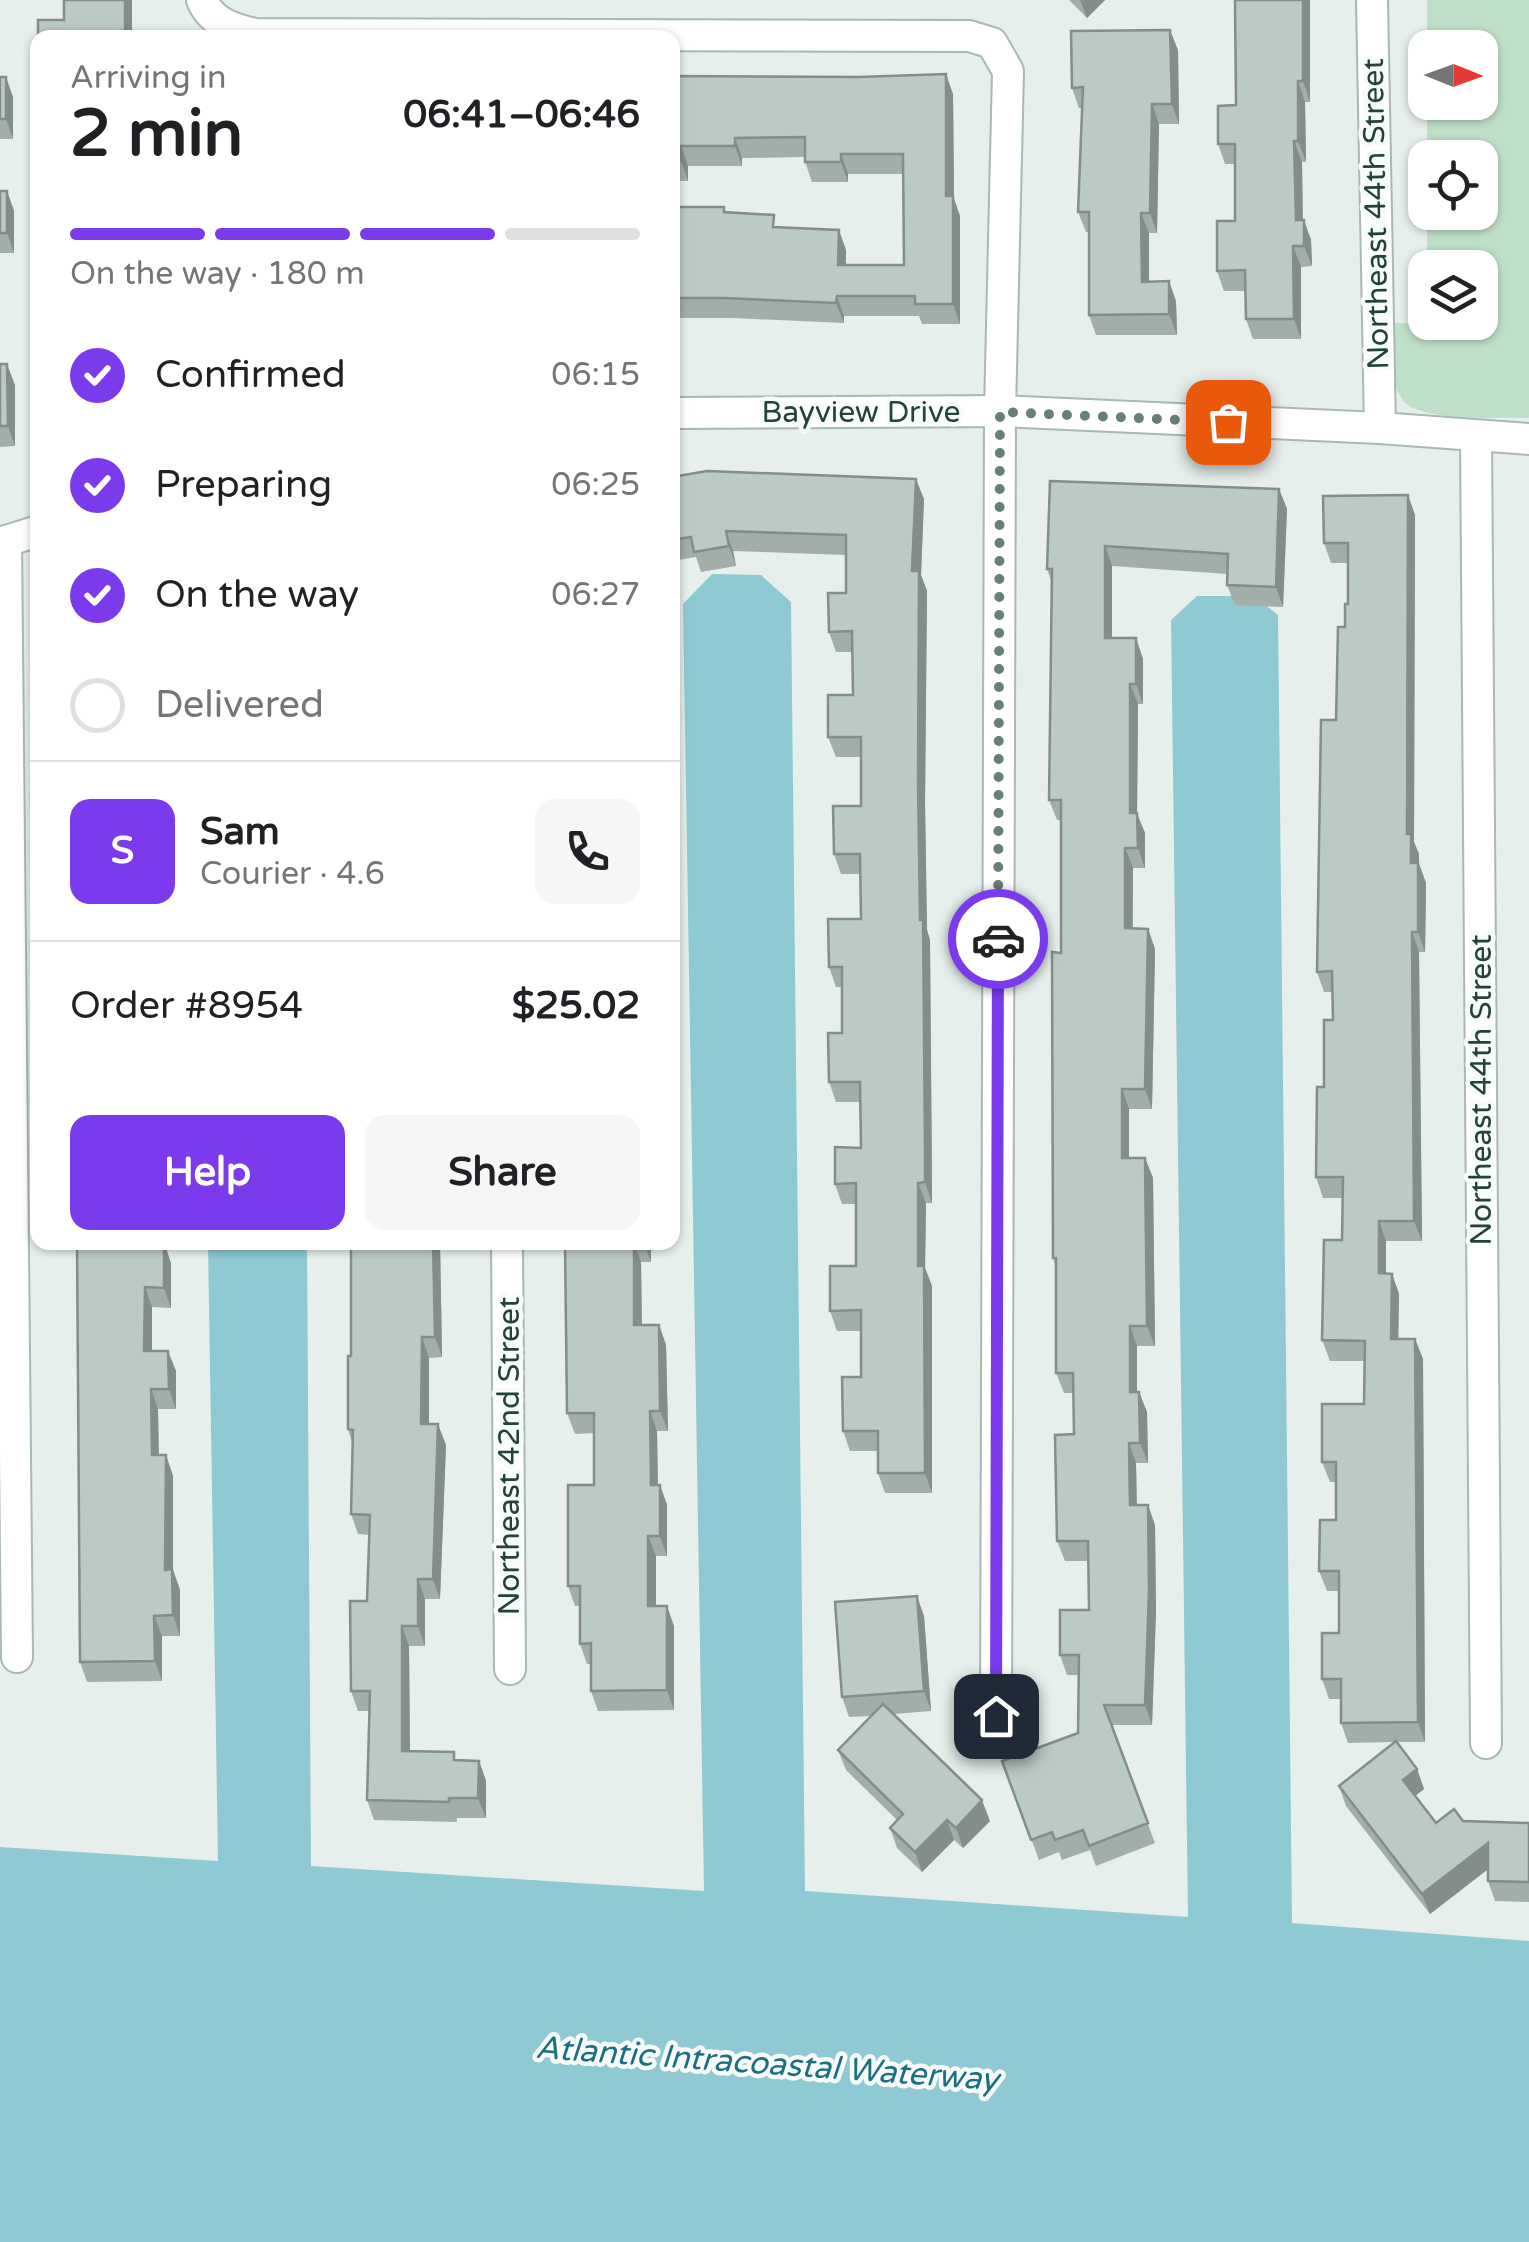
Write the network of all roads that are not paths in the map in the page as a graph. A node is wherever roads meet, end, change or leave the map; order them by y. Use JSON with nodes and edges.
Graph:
{"nodes":[{"id":1,"x":1372,"y":0,"type":"edge"},
{"id":2,"x":210,"y":10,"type":"edge"},
{"id":3,"x":248,"y":30,"type":"edge"},
{"id":4,"x":680,"y":35,"type":"edge"},
{"id":5,"x":1000,"y":412,"type":"junction"},
{"id":6,"x":680,"y":413,"type":"edge"},
{"id":7,"x":1380,"y":428,"type":"junction"},
{"id":8,"x":1476,"y":438,"type":"junction"},
{"id":9,"x":1529,"y":439,"type":"edge"},
{"id":10,"x":30,"y":534,"type":"edge"},
{"id":11,"x":3,"y":542,"type":"edge"},
{"id":12,"x":508,"y":1250,"type":"edge"},
{"id":13,"x":16,"y":1656,"type":"dead end"},
{"id":14,"x":510,"y":1669,"type":"dead end"},
{"id":15,"x":996,"y":1716,"type":"dead end"},
{"id":16,"x":1486,"y":1743,"type":"dead end"}],
"edges":[{"from":1,"to":7,"type":"street","name":"Northeast 44th Street"},
{"from":2,"to":3,"type":"street"},
{"from":4,"to":5,"type":"street"},
{"from":5,"to":6,"type":"street","name":"Bayview Drive"},
{"from":5,"to":7,"type":"street","name":"Bayview Drive"},
{"from":5,"to":15,"type":"street"},
{"from":7,"to":8,"type":"street","name":"Bayview Drive"},
{"from":8,"to":9,"type":"street","name":"Bayview Drive"},
{"from":8,"to":16,"type":"street","name":"Northeast 44th Street"},
{"from":10,"to":11,"type":"street"},
{"from":11,"to":13,"type":"street"},
{"from":12,"to":14,"type":"street","name":"Northeast 42nd Street"}]}
